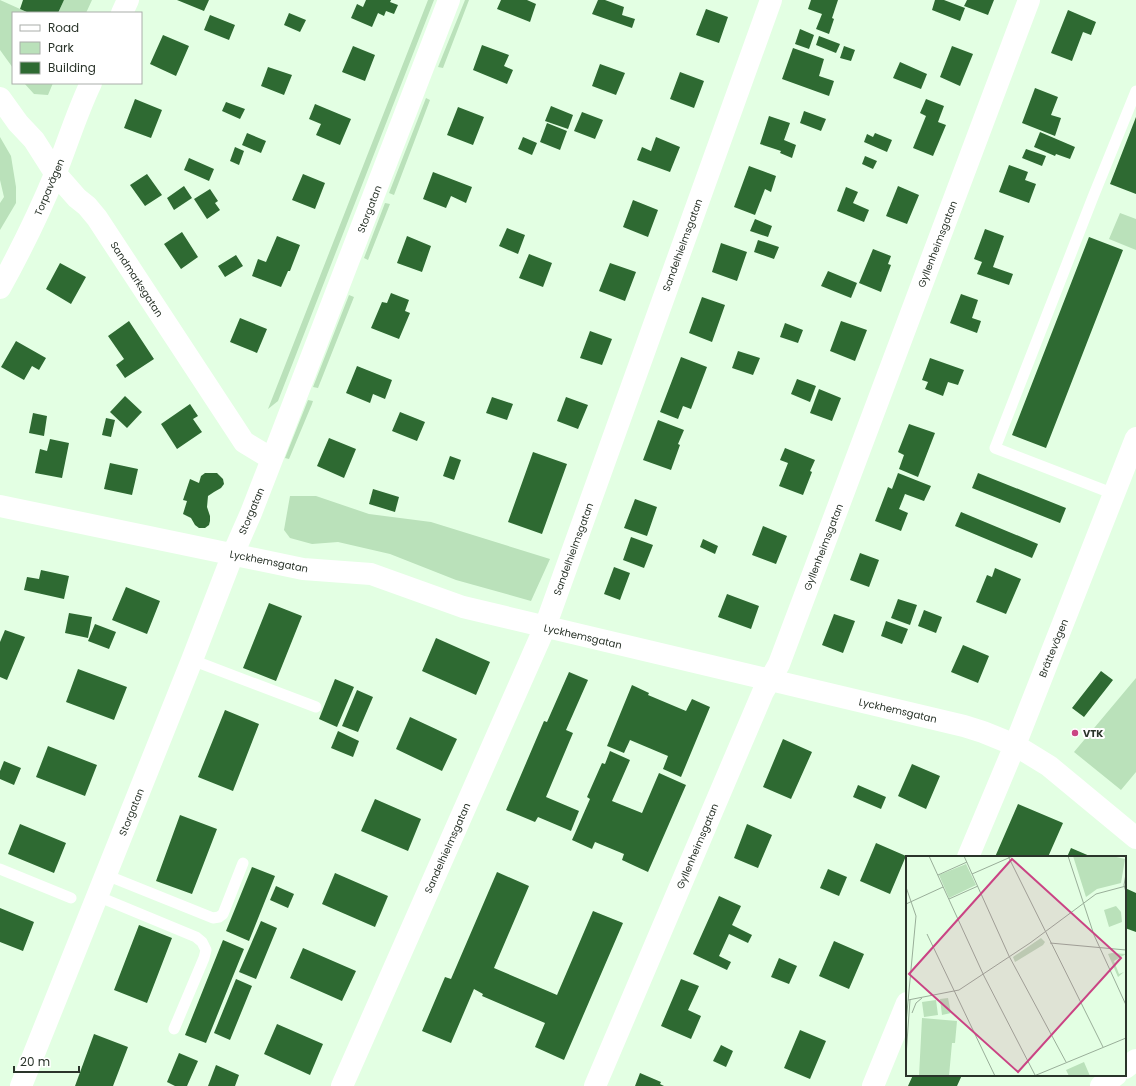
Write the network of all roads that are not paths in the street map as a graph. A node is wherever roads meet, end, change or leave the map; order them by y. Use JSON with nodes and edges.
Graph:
{"nodes":[{"id":1,"x":128,"y":0,"type":"edge"},
{"id":2,"x":449,"y":0,"type":"edge"},
{"id":3,"x":771,"y":0,"type":"edge"},
{"id":4,"x":1029,"y":0,"type":"edge"},
{"id":5,"x":122,"y":12,"type":"edge"},
{"id":6,"x":91,"y":84,"type":"edge"},
{"id":7,"x":1136,"y":91,"type":"edge"},
{"id":8,"x":0,"y":98,"type":"edge"},
{"id":9,"x":55,"y":173,"type":"junction"},
{"id":10,"x":0,"y":288,"type":"edge"},
{"id":11,"x":1136,"y":438,"type":"edge"},
{"id":12,"x":272,"y":459,"type":"junction"},
{"id":13,"x":1114,"y":494,"type":"junction"},
{"id":14,"x":0,"y":506,"type":"edge"},
{"id":15,"x":233,"y":554,"type":"junction"},
{"id":16,"x":545,"y":627,"type":"junction"},
{"id":17,"x":192,"y":660,"type":"junction"},
{"id":18,"x":770,"y":680,"type":"junction"},
{"id":19,"x":316,"y":707,"type":"dead end"},
{"id":20,"x":1015,"y":745,"type":"junction"},
{"id":21,"x":1136,"y":838,"type":"edge"},
{"id":22,"x":968,"y":856,"type":"edge"},
{"id":23,"x":243,"y":863,"type":"dead end"},
{"id":24,"x":0,"y":869,"type":"edge"},
{"id":25,"x":106,"y":875,"type":"junction"},
{"id":26,"x":97,"y":896,"type":"junction"},
{"id":27,"x":71,"y":898,"type":"dead end"},
{"id":28,"x":906,"y":1005,"type":"edge"},
{"id":29,"x":174,"y":1028,"type":"dead end"},
{"id":30,"x":1136,"y":1060,"type":"edge"},
{"id":31,"x":1126,"y":1067,"type":"edge"},
{"id":32,"x":1115,"y":1076,"type":"edge"},
{"id":33,"x":21,"y":1086,"type":"edge"},
{"id":34,"x":342,"y":1086,"type":"edge"},
{"id":35,"x":595,"y":1086,"type":"edge"},
{"id":36,"x":873,"y":1086,"type":"edge"},
{"id":37,"x":1101,"y":1086,"type":"edge"}],
"edges":[{"from":1,"to":5,"type":"street"},
{"from":2,"to":12,"type":"street","name":"Storgatan"},
{"from":3,"to":16,"type":"street","name":"Sandelhielmsgatan"},
{"from":4,"to":18,"type":"street","name":"Gyllenheimsgatan"},
{"from":6,"to":9,"type":"street","name":"Torpavägen"},
{"from":7,"to":13,"type":"lane"},
{"from":8,"to":9,"type":"street","name":"Sandmarksgatan"},
{"from":9,"to":10,"type":"street","name":"Torpavägen"},
{"from":9,"to":12,"type":"street","name":"Sandmarksgatan"},
{"from":11,"to":13,"type":"street","name":"Brättevägen"},
{"from":12,"to":15,"type":"street","name":"Storgatan"},
{"from":13,"to":20,"type":"street","name":"Brättevägen"},
{"from":14,"to":15,"type":"street","name":"Lyckhemsgatan"},
{"from":15,"to":16,"type":"street","name":"Lyckhemsgatan"},
{"from":15,"to":17,"type":"street","name":"Storgatan"},
{"from":16,"to":18,"type":"street","name":"Lyckhemsgatan"},
{"from":16,"to":34,"type":"street","name":"Sandelhielmsgatan"},
{"from":17,"to":19,"type":"lane"},
{"from":17,"to":25,"type":"street","name":"Storgatan"},
{"from":18,"to":20,"type":"street","name":"Lyckhemsgatan"},
{"from":18,"to":35,"type":"street","name":"Gyllenheimsgatan"},
{"from":20,"to":21,"type":"street","name":"Lyckhemsgatan"},
{"from":20,"to":22,"type":"street","name":"Brättevägen"},
{"from":23,"to":25,"type":"lane"},
{"from":24,"to":27,"type":"lane"},
{"from":25,"to":26,"type":"street","name":"Storgatan"},
{"from":26,"to":29,"type":"lane"},
{"from":26,"to":33,"type":"street","name":"Storgatan"},
{"from":28,"to":36,"type":"street"},
{"from":30,"to":31,"type":"street"},
{"from":32,"to":37,"type":"street"}]}
